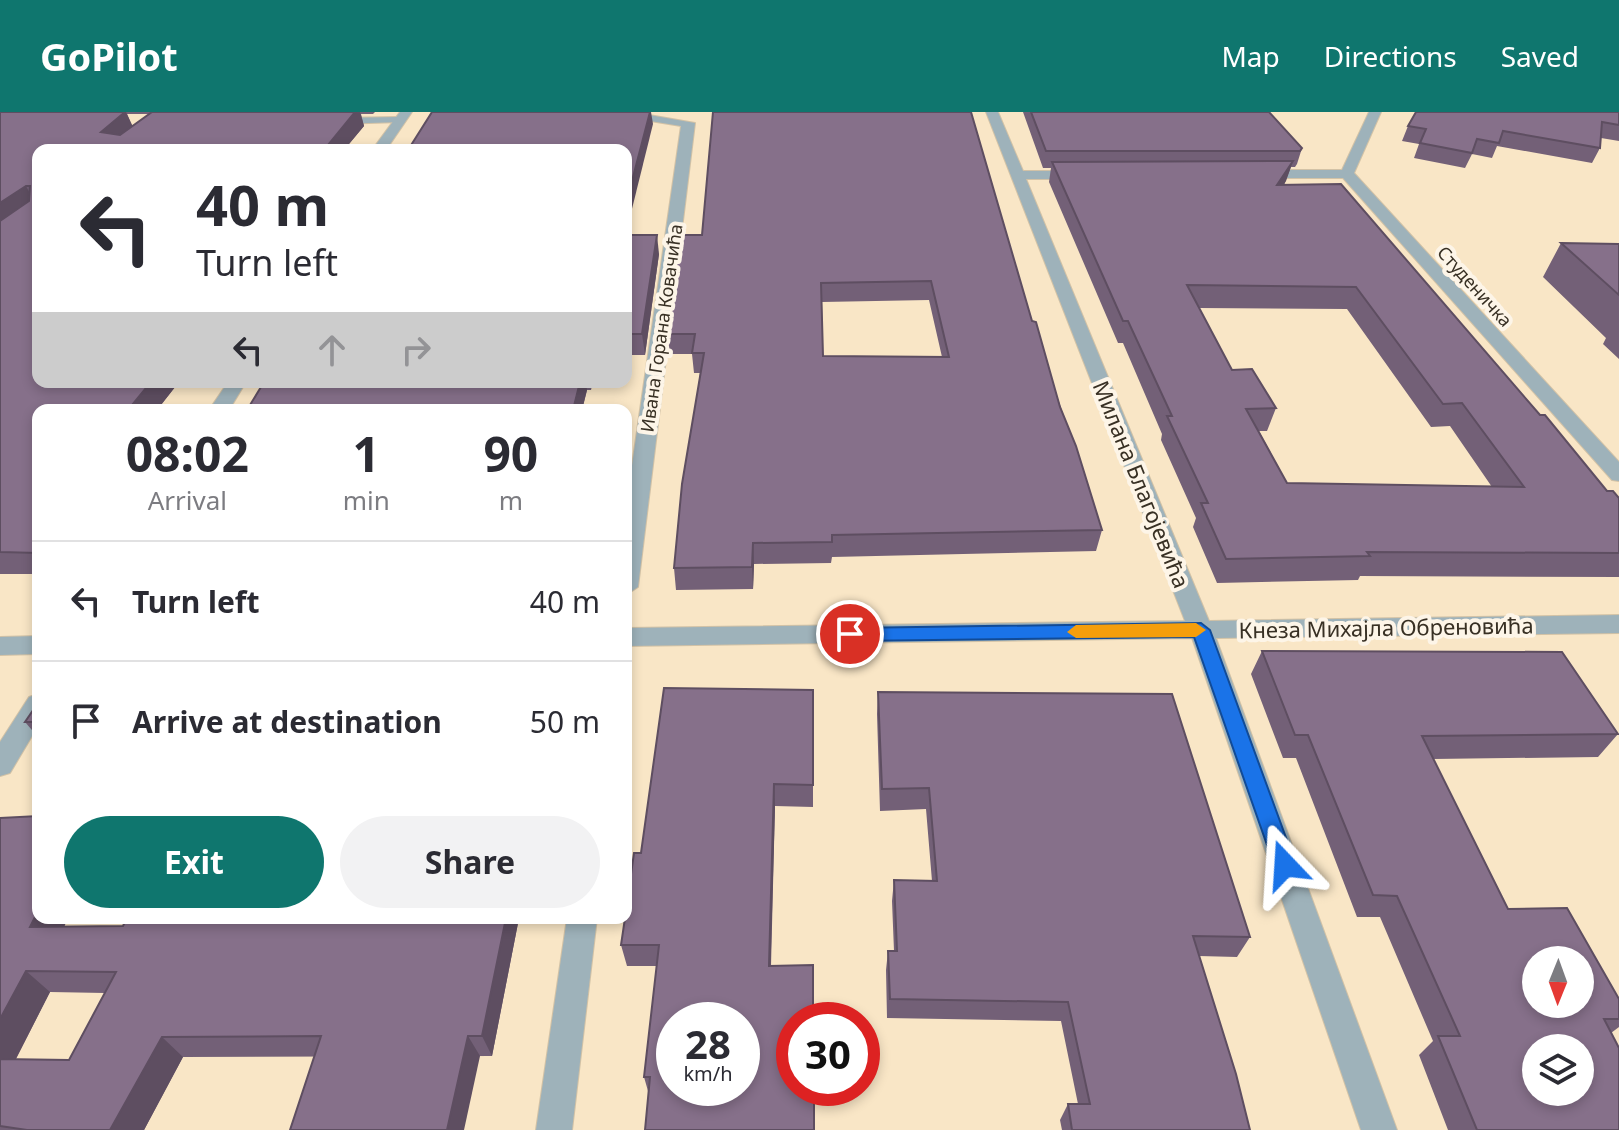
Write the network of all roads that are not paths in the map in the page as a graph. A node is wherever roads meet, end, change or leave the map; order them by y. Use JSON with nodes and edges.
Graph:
{"nodes":[{"id":1,"x":638,"y":112,"type":"edge"},
{"id":2,"x":992,"y":112,"type":"edge"},
{"id":3,"x":1375,"y":112,"type":"edge"},
{"id":4,"x":402,"y":116,"type":"edge"},
{"id":5,"x":326,"y":121,"type":"edge"},
{"id":6,"x":383,"y":144,"type":"edge"},
{"id":7,"x":1237,"y":174,"type":"edge"},
{"id":8,"x":1347,"y":174,"type":"junction"},
{"id":9,"x":1017,"y":175,"type":"junction"},
{"id":10,"x":1096,"y":175,"type":"edge"},
{"id":11,"x":1619,"y":475,"type":"edge"},
{"id":12,"x":632,"y":542,"type":"edge"},
{"id":13,"x":1619,"y":624,"type":"edge"},
{"id":14,"x":1201,"y":630,"type":"junction"},
{"id":15,"x":632,"y":637,"type":"edge"},
{"id":16,"x":32,"y":645,"type":"edge"},
{"id":17,"x":0,"y":646,"type":"edge"},
{"id":18,"x":32,"y":714,"type":"edge"},
{"id":19,"x":0,"y":765,"type":"edge"},
{"id":20,"x":581,"y":924,"type":"edge"},
{"id":21,"x":554,"y":1130,"type":"edge"},
{"id":22,"x":1379,"y":1130,"type":"edge"}],
"edges":[{"from":1,"to":12,"type":"street","name":"Ивана Горана Ковачића"},
{"from":2,"to":9,"type":"street","name":"Милана Благојевића"},
{"from":3,"to":8,"type":"street"},
{"from":4,"to":5,"type":"lane"},
{"from":4,"to":6,"type":"street"},
{"from":7,"to":8,"type":"street"},
{"from":8,"to":11,"type":"street","name":"Студеничка"},
{"from":9,"to":10,"type":"street"},
{"from":9,"to":14,"type":"street","name":"Милана Благојевића"},
{"from":13,"to":14,"type":"street","name":"Кнеза Михајла Обреновића"},
{"from":14,"to":15,"type":"street","name":"Кнеза Михајла Обреновића"},
{"from":14,"to":22,"type":"street","name":"Милана Благојевића"},
{"from":16,"to":17,"type":"street"},
{"from":18,"to":19,"type":"street"},
{"from":20,"to":21,"type":"street"}]}
